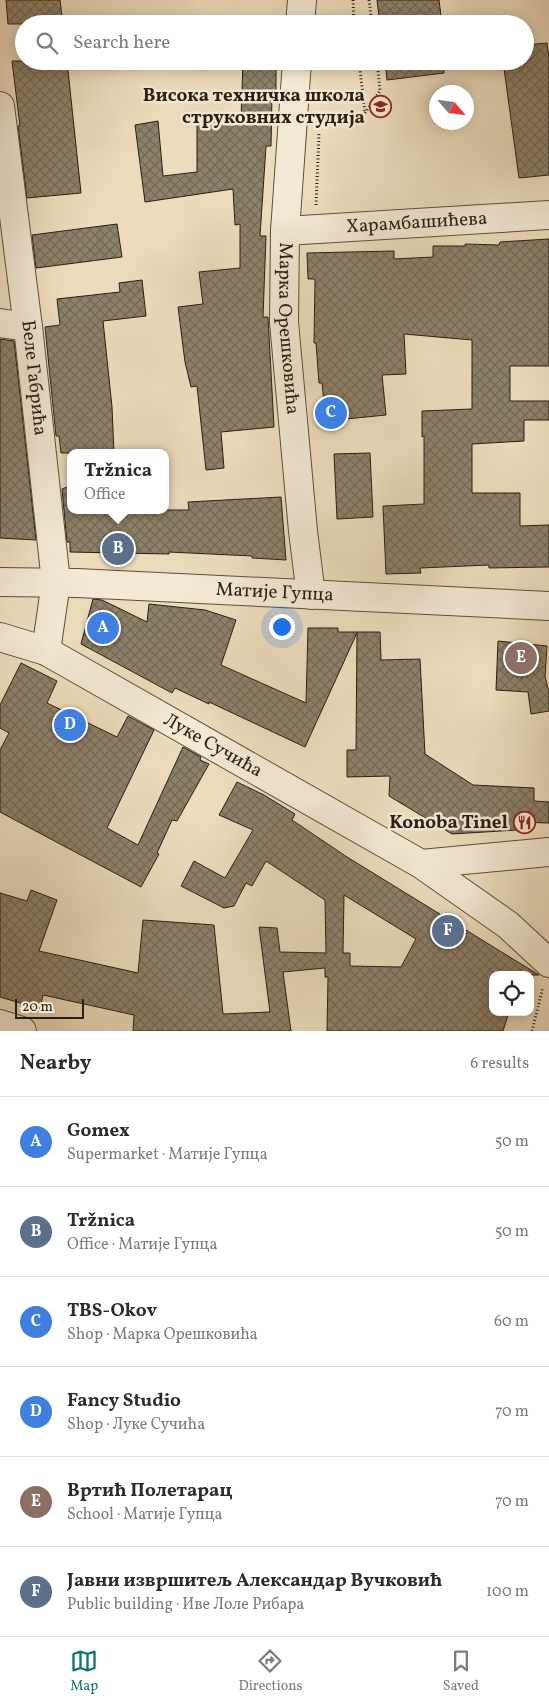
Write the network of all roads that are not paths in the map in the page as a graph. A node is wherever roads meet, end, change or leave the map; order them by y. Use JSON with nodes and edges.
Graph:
{"nodes":[{"id":1,"x":302,"y":0,"type":"edge"},
{"id":2,"x":301,"y":15,"type":"edge"},
{"id":3,"x":296,"y":70,"type":"edge"},
{"id":4,"x":0,"y":106,"type":"edge"},
{"id":5,"x":549,"y":215,"type":"edge"},
{"id":6,"x":285,"y":231,"type":"junction"},
{"id":7,"x":0,"y":323,"type":"edge"},
{"id":8,"x":28,"y":327,"type":"junction"},
{"id":9,"x":0,"y":582,"type":"edge"},
{"id":10,"x":56,"y":582,"type":"junction"},
{"id":11,"x":311,"y":595,"type":"junction"},
{"id":12,"x":549,"y":606,"type":"edge"},
{"id":13,"x":0,"y":636,"type":"edge"},
{"id":14,"x":46,"y":651,"type":"junction"},
{"id":15,"x":549,"y":852,"type":"edge"},
{"id":16,"x":421,"y":864,"type":"junction"},
{"id":17,"x":547,"y":973,"type":"edge"},
{"id":18,"x":0,"y":1024,"type":"edge"},
{"id":19,"x":22,"y":1031,"type":"edge"}],
"edges":[{"from":1,"to":2,"type":"street"},
{"from":3,"to":6,"type":"street","name":"Марка Орешковића"},
{"from":4,"to":8,"type":"street","name":"Беле Габрића"},
{"from":5,"to":6,"type":"street","name":"Харамбашићева"},
{"from":6,"to":11,"type":"street","name":"Марка Орешковића"},
{"from":7,"to":8,"type":"street"},
{"from":8,"to":10,"type":"street","name":"Беле Габрића"},
{"from":9,"to":10,"type":"street","name":"Матије Гупца"},
{"from":10,"to":11,"type":"street","name":"Матије Гупца"},
{"from":10,"to":14,"type":"street","name":"Беле Габрића"},
{"from":11,"to":12,"type":"street","name":"Матије Гупца"},
{"from":13,"to":14,"type":"street","name":"Луке Сучића"},
{"from":14,"to":16,"type":"street","name":"Луке Сучића"},
{"from":15,"to":16,"type":"street"},
{"from":16,"to":17,"type":"street","name":"Луке Сучића"},
{"from":18,"to":19,"type":"street"}]}
